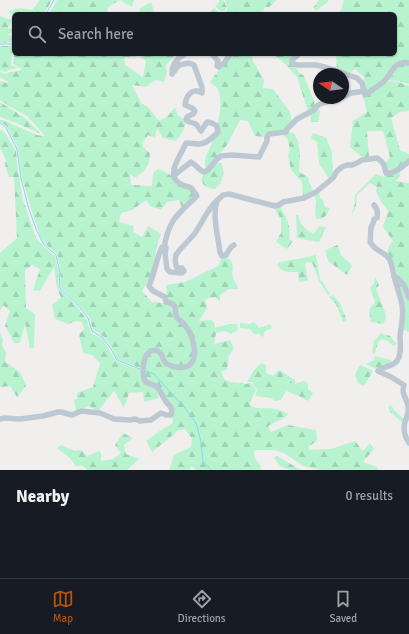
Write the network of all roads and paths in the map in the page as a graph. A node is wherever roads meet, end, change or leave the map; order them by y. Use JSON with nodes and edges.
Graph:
{"nodes":[{"id":1,"x":181,"y":56,"type":"edge"},
{"id":2,"x":214,"y":56,"type":"edge"},
{"id":3,"x":229,"y":56,"type":"edge"},
{"id":4,"x":296,"y":56,"type":"edge"},
{"id":5,"x":409,"y":62,"type":"edge"},
{"id":6,"x":364,"y":91,"type":"junction"},
{"id":7,"x":349,"y":94,"type":"edge"},
{"id":8,"x":321,"y":104,"type":"edge"},
{"id":9,"x":409,"y":162,"type":"edge"},
{"id":10,"x":174,"y":176,"type":"junction"},
{"id":11,"x":218,"y":199,"type":"junction"},
{"id":12,"x":374,"y":205,"type":"dead end"},
{"id":13,"x":234,"y":245,"type":"dead end"},
{"id":14,"x":164,"y":248,"type":"junction"},
{"id":15,"x":394,"y":276,"type":"junction"},
{"id":16,"x":409,"y":298,"type":"edge"},
{"id":17,"x":0,"y":419,"type":"edge"},
{"id":18,"x":409,"y":443,"type":"edge"}],
"edges":[{"from":1,"to":10,"type":"street"},
{"from":2,"to":3,"type":"street"},
{"from":4,"to":6,"type":"street"},
{"from":5,"to":6,"type":"street"},
{"from":6,"to":7,"type":"street"},
{"from":8,"to":10,"type":"street"},
{"from":9,"to":11,"type":"street"},
{"from":10,"to":14,"type":"street"},
{"from":11,"to":13,"type":"street"},
{"from":11,"to":14,"type":"street"},
{"from":12,"to":15,"type":"street"},
{"from":14,"to":17,"type":"street"},
{"from":15,"to":16,"type":"street"},
{"from":15,"to":18,"type":"street"}]}
